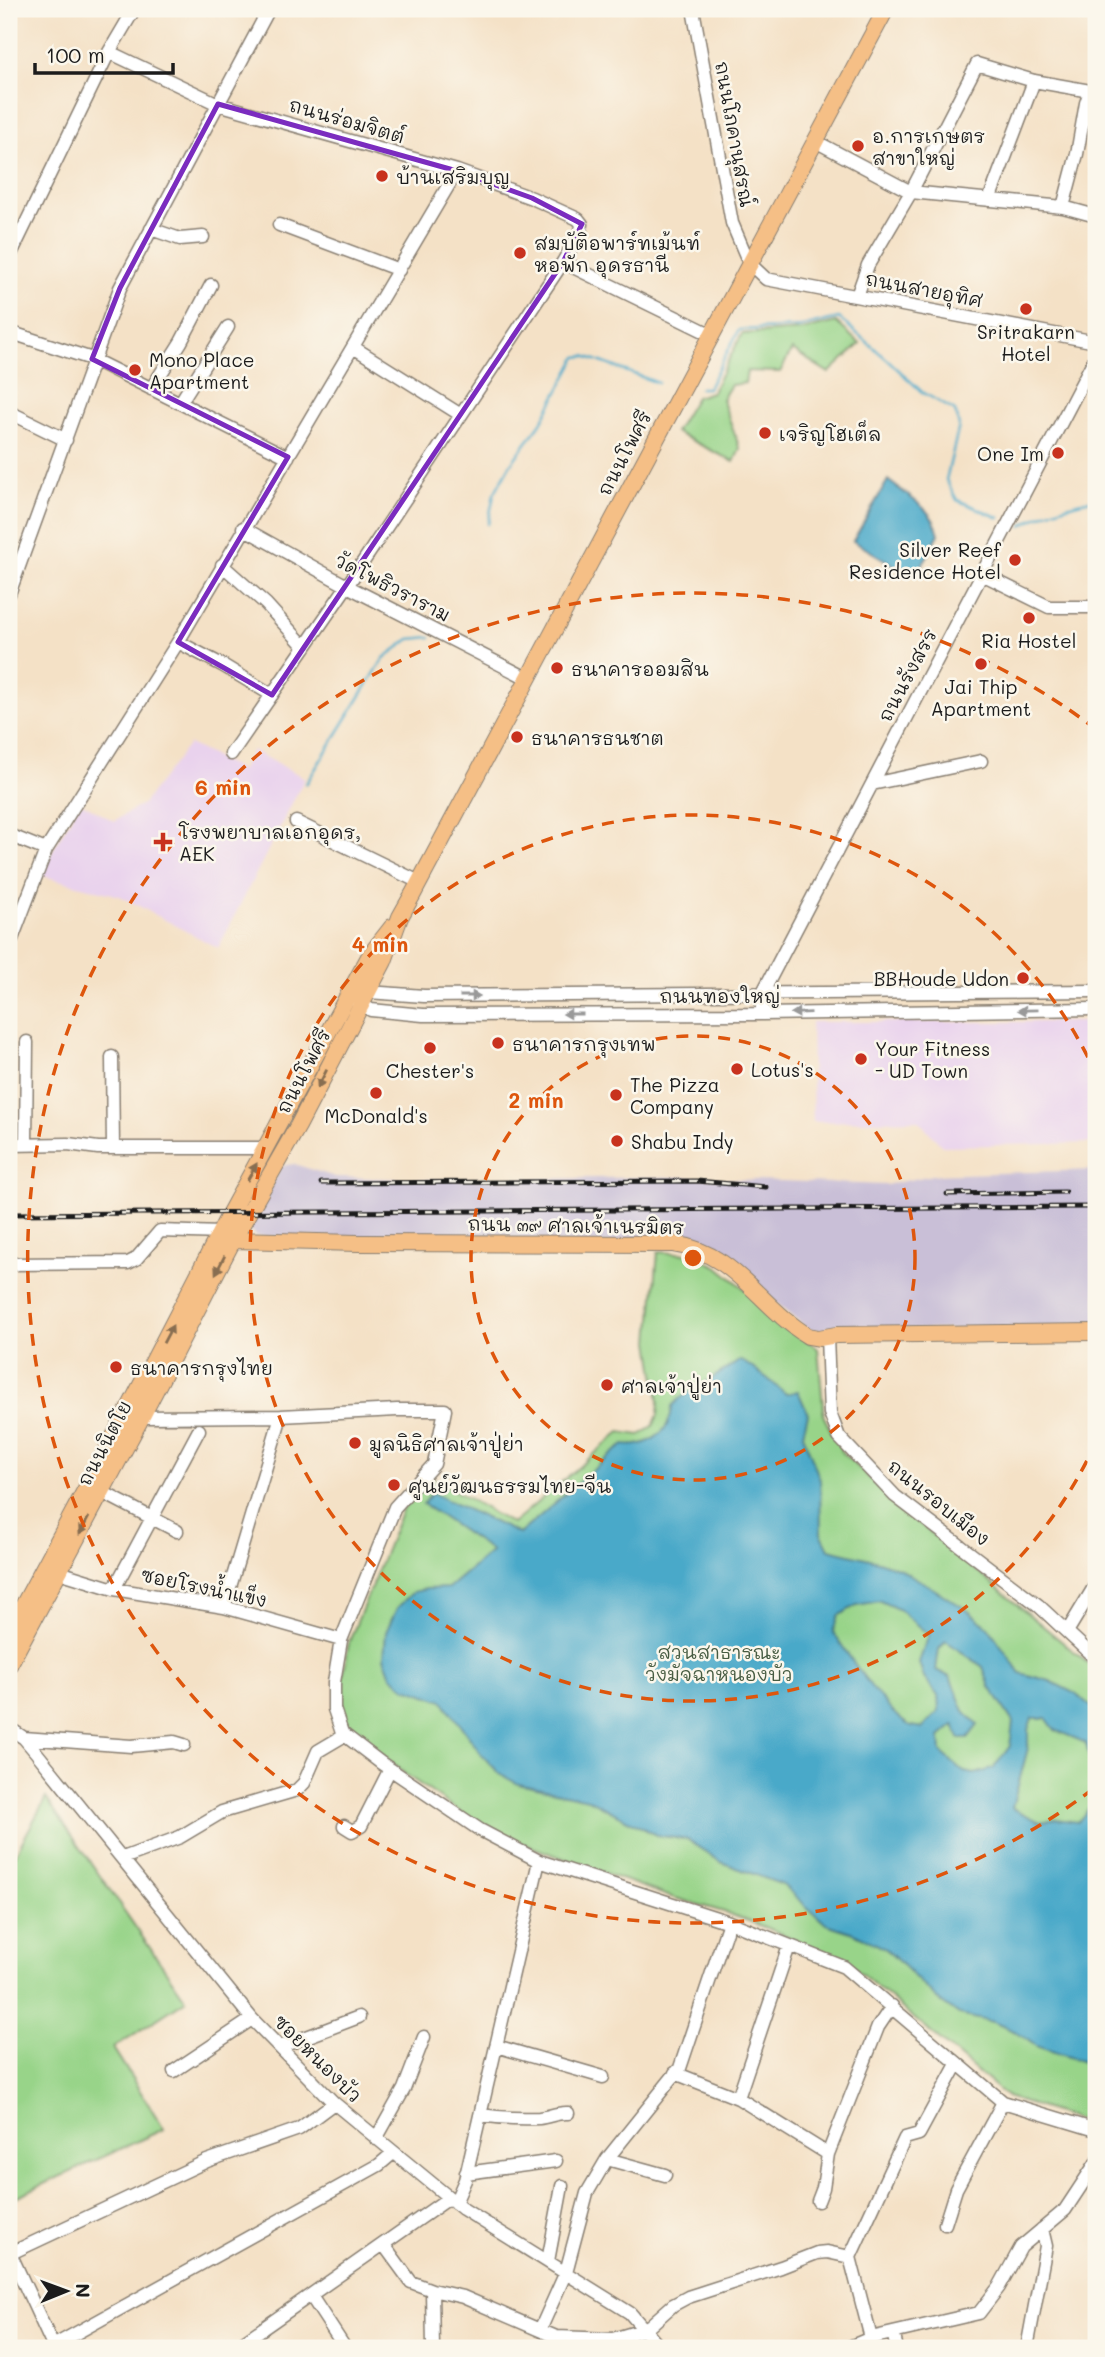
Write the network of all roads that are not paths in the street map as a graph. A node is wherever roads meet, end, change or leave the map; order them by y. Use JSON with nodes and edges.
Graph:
{"nodes":[{"id":1,"x":269,"y":9,"type":"edge"},
{"id":2,"x":693,"y":9,"type":"edge"},
{"id":3,"x":886,"y":9,"type":"edge"},
{"id":4,"x":132,"y":13,"type":"dead end"},
{"id":5,"x":109,"y":52,"type":"junction"},
{"id":6,"x":1034,"y":81,"type":"junction"},
{"id":7,"x":218,"y":104,"type":"junction"},
{"id":8,"x":815,"y":141,"type":"junction"},
{"id":9,"x":457,"y":171,"type":"junction"},
{"id":10,"x":911,"y":192,"type":"junction"},
{"id":11,"x":989,"y":200,"type":"junction"},
{"id":12,"x":1063,"y":207,"type":"junction"},
{"id":13,"x":1096,"y":216,"type":"edge"},
{"id":14,"x":279,"y":225,"type":"dead end"},
{"id":15,"x":151,"y":229,"type":"junction"},
{"id":16,"x":203,"y":237,"type":"dead end"},
{"id":17,"x":9,"y":258,"type":"edge"},
{"id":18,"x":563,"y":262,"type":"junction"},
{"id":19,"x":749,"y":263,"type":"junction"},
{"id":20,"x":399,"y":270,"type":"junction"},
{"id":21,"x":211,"y":285,"type":"dead end"},
{"id":22,"x":857,"y":296,"type":"junction"},
{"id":23,"x":228,"y":327,"type":"dead end"},
{"id":24,"x":9,"y":332,"type":"edge"},
{"id":25,"x":712,"y":335,"type":"junction"},
{"id":26,"x":1096,"y":342,"type":"edge"},
{"id":27,"x":353,"y":347,"type":"junction"},
{"id":28,"x":1096,"y":356,"type":"edge"},
{"id":29,"x":92,"y":359,"type":"junction"},
{"id":30,"x":151,"y":389,"type":"junction"},
{"id":31,"x":180,"y":403,"type":"junction"},
{"id":32,"x":9,"y":412,"type":"edge"},
{"id":33,"x":461,"y":415,"type":"junction"},
{"id":34,"x":66,"y":440,"type":"junction"},
{"id":35,"x":288,"y":457,"type":"junction"},
{"id":36,"x":243,"y":528,"type":"junction"},
{"id":37,"x":222,"y":565,"type":"junction"},
{"id":38,"x":982,"y":574,"type":"junction"},
{"id":39,"x":347,"y":586,"type":"junction"},
{"id":40,"x":9,"y":594,"type":"edge"},
{"id":41,"x":1096,"y":607,"type":"edge"},
{"id":42,"x":178,"y":642,"type":"junction"},
{"id":43,"x":305,"y":647,"type":"junction"},
{"id":44,"x":527,"y":678,"type":"junction"},
{"id":45,"x":272,"y":695,"type":"junction"},
{"id":46,"x":231,"y":754,"type":"dead end"},
{"id":47,"x":981,"y":761,"type":"dead end"},
{"id":48,"x":872,"y":784,"type":"junction"},
{"id":49,"x":296,"y":822,"type":"dead end"},
{"id":50,"x":9,"y":835,"type":"edge"},
{"id":51,"x":46,"y":850,"type":"junction"},
{"id":52,"x":419,"y":883,"type":"junction"},
{"id":53,"x":400,"y":917,"type":"junction"},
{"id":54,"x":9,"y":941,"type":"edge"},
{"id":55,"x":370,"y":955,"type":"junction"},
{"id":56,"x":1096,"y":991,"type":"edge"},
{"id":57,"x":762,"y":994,"type":"junction"},
{"id":58,"x":358,"y":995,"type":"junction"},
{"id":59,"x":424,"y":996,"type":"junction"},
{"id":60,"x":1096,"y":1009,"type":"edge"},
{"id":61,"x":762,"y":1014,"type":"junction"},
{"id":62,"x":423,"y":1015,"type":"junction"},
{"id":63,"x":330,"y":1031,"type":"junction"},
{"id":64,"x":27,"y":1042,"type":"dead end"},
{"id":65,"x":112,"y":1057,"type":"dead end"},
{"id":66,"x":26,"y":1144,"type":"junction"},
{"id":67,"x":9,"y":1145,"type":"edge"},
{"id":68,"x":113,"y":1148,"type":"junction"},
{"id":69,"x":266,"y":1148,"type":"junction"},
{"id":70,"x":227,"y":1236,"type":"junction"},
{"id":71,"x":9,"y":1264,"type":"edge"},
{"id":72,"x":1096,"y":1332,"type":"edge"},
{"id":73,"x":827,"y":1337,"type":"junction"},
{"id":74,"x":281,"y":1416,"type":"junction"},
{"id":75,"x":136,"y":1418,"type":"junction"},
{"id":76,"x":199,"y":1430,"type":"dead end"},
{"id":77,"x":102,"y":1492,"type":"junction"},
{"id":78,"x":152,"y":1517,"type":"junction"},
{"id":79,"x":177,"y":1531,"type":"dead end"},
{"id":80,"x":59,"y":1572,"type":"junction"},
{"id":81,"x":1096,"y":1584,"type":"edge"},
{"id":82,"x":114,"y":1589,"type":"junction"},
{"id":83,"x":224,"y":1607,"type":"junction"},
{"id":84,"x":9,"y":1632,"type":"edge"},
{"id":85,"x":1067,"y":1632,"type":"junction"},
{"id":86,"x":341,"y":1640,"type":"junction"},
{"id":87,"x":1096,"y":1659,"type":"edge"},
{"id":88,"x":9,"y":1665,"type":"edge"},
{"id":89,"x":9,"y":1728,"type":"edge"},
{"id":90,"x":345,"y":1735,"type":"junction"},
{"id":91,"x":24,"y":1738,"type":"junction"},
{"id":92,"x":184,"y":1745,"type":"dead end"},
{"id":93,"x":390,"y":1769,"type":"junction"},
{"id":94,"x":344,"y":1826,"type":"dead end"},
{"id":95,"x":123,"y":1858,"type":"junction"},
{"id":96,"x":539,"y":1861,"type":"junction"},
{"id":97,"x":729,"y":1922,"type":"junction"},
{"id":98,"x":789,"y":1946,"type":"junction"},
{"id":99,"x":892,"y":2006,"type":"junction"},
{"id":100,"x":359,"y":2017,"type":"dead end"},
{"id":101,"x":253,"y":2019,"type":"junction"},
{"id":102,"x":424,"y":2037,"type":"dead end"},
{"id":103,"x":496,"y":2046,"type":"junction"},
{"id":104,"x":280,"y":2047,"type":"junction"},
{"id":105,"x":957,"y":2064,"type":"junction"},
{"id":106,"x":174,"y":2071,"type":"dead end"},
{"id":107,"x":676,"y":2073,"type":"junction"},
{"id":108,"x":603,"y":2077,"type":"dead end"},
{"id":109,"x":738,"y":2098,"type":"junction"},
{"id":110,"x":1003,"y":2102,"type":"junction"},
{"id":111,"x":334,"y":2104,"type":"junction"},
{"id":112,"x":568,"y":2113,"type":"dead end"},
{"id":113,"x":480,"y":2115,"type":"junction"},
{"id":114,"x":1096,"y":2130,"type":"edge"},
{"id":115,"x":376,"y":2139,"type":"junction"},
{"id":116,"x":393,"y":2153,"type":"junction"},
{"id":117,"x":828,"y":2154,"type":"junction"},
{"id":118,"x":607,"y":2159,"type":"junction"},
{"id":119,"x":556,"y":2161,"type":"dead end"},
{"id":120,"x":1096,"y":2163,"type":"edge"},
{"id":121,"x":467,"y":2173,"type":"junction"},
{"id":122,"x":665,"y":2175,"type":"dead end"},
{"id":123,"x":562,"y":2186,"type":"dead end"},
{"id":124,"x":452,"y":2200,"type":"junction"},
{"id":125,"x":818,"y":2201,"type":"dead end"},
{"id":126,"x":945,"y":2224,"type":"dead end"},
{"id":127,"x":1042,"y":2229,"type":"junction"},
{"id":128,"x":384,"y":2245,"type":"junction"},
{"id":129,"x":9,"y":2253,"type":"edge"},
{"id":130,"x":850,"y":2257,"type":"junction"},
{"id":131,"x":548,"y":2261,"type":"junction"},
{"id":132,"x":566,"y":2272,"type":"junction"},
{"id":133,"x":432,"y":2290,"type":"junction"},
{"id":134,"x":311,"y":2296,"type":"junction"},
{"id":135,"x":646,"y":2329,"type":"junction"},
{"id":136,"x":540,"y":2330,"type":"junction"},
{"id":137,"x":892,"y":2333,"type":"junction"},
{"id":138,"x":871,"y":2338,"type":"junction"},
{"id":139,"x":235,"y":2348,"type":"edge"},
{"id":140,"x":345,"y":2348,"type":"edge"},
{"id":141,"x":433,"y":2348,"type":"edge"},
{"id":142,"x":660,"y":2348,"type":"edge"},
{"id":143,"x":847,"y":2348,"type":"edge"},
{"id":144,"x":897,"y":2348,"type":"edge"},
{"id":145,"x":1027,"y":2348,"type":"edge"}],
"edges":[{"from":1,"to":7,"type":"street"},
{"from":2,"to":19,"type":"street","name":"ถนนโภคานุสรณ์"},
{"from":3,"to":8,"type":"main road","name":"ถนนโพศรี"},
{"from":4,"to":5,"type":"street"},
{"from":5,"to":7,"type":"street","name":"ถนนร่อมจิตต์"},
{"from":5,"to":17,"type":"street"},
{"from":6,"to":10,"type":"street"},
{"from":6,"to":11,"type":"street"},
{"from":6,"to":12,"type":"street"},
{"from":7,"to":9,"type":"street","name":"ถนนร่อมจิตต์"},
{"from":7,"to":15,"type":"street"},
{"from":8,"to":10,"type":"street"},
{"from":8,"to":19,"type":"main road","name":"ถนนโพศรี"},
{"from":9,"to":18,"type":"street","name":"ถนนร่อมจิตต์"},
{"from":9,"to":20,"type":"street"},
{"from":10,"to":11,"type":"street"},
{"from":10,"to":22,"type":"street"},
{"from":11,"to":12,"type":"street"},
{"from":12,"to":13,"type":"street"},
{"from":14,"to":20,"type":"street"},
{"from":15,"to":16,"type":"street"},
{"from":15,"to":29,"type":"street"},
{"from":18,"to":25,"type":"street"},
{"from":18,"to":33,"type":"street"},
{"from":19,"to":22,"type":"street","name":"ถนนสายอุทิศ"},
{"from":19,"to":25,"type":"main road","name":"ถนนโพศรี"},
{"from":20,"to":27,"type":"street"},
{"from":21,"to":30,"type":"street"},
{"from":22,"to":26,"type":"street","name":"ถนนสายอุทิศ"},
{"from":23,"to":31,"type":"street"},
{"from":24,"to":29,"type":"street"},
{"from":25,"to":44,"type":"main road","name":"ถนนโพศรี"},
{"from":27,"to":33,"type":"street"},
{"from":27,"to":35,"type":"street"},
{"from":28,"to":38,"type":"street","name":"ถนนรังสรร"},
{"from":29,"to":30,"type":"street"},
{"from":29,"to":34,"type":"street"},
{"from":30,"to":31,"type":"street"},
{"from":31,"to":35,"type":"street"},
{"from":32,"to":34,"type":"street"},
{"from":33,"to":39,"type":"street"},
{"from":34,"to":40,"type":"street"},
{"from":35,"to":36,"type":"street"},
{"from":36,"to":37,"type":"street"},
{"from":36,"to":39,"type":"street","name":"วัดโพธิวราราม"},
{"from":37,"to":42,"type":"street"},
{"from":37,"to":43,"type":"street"},
{"from":38,"to":41,"type":"street"},
{"from":38,"to":48,"type":"street","name":"ถนนรังสรร"},
{"from":39,"to":43,"type":"street"},
{"from":39,"to":44,"type":"street","name":"วัดโพธิวราราม"},
{"from":42,"to":45,"type":"street"},
{"from":42,"to":51,"type":"street"},
{"from":43,"to":45,"type":"street"},
{"from":44,"to":52,"type":"main road","name":"ถนนโพศรี"},
{"from":45,"to":46,"type":"street"},
{"from":47,"to":48,"type":"street"},
{"from":48,"to":57,"type":"street","name":"ถนนรังสรร"},
{"from":49,"to":52,"type":"street"},
{"from":50,"to":51,"type":"street"},
{"from":51,"to":54,"type":"street"},
{"from":52,"to":53,"type":"main road","name":"ถนนโพศรี"},
{"from":53,"to":55,"type":"main road","name":"ถนนโพศรี"},
{"from":53,"to":58,"type":"main road","name":"ถนนโพศรี"},
{"from":55,"to":58,"type":"main road","name":"ถนนโพศรี"},
{"from":55,"to":63,"type":"main road"},
{"from":56,"to":57,"type":"street","name":"ถนนทองใหญ่"},
{"from":59,"to":57,"type":"street","name":"ถนนทองใหญ่","one_way":true},
{"from":57,"to":61,"type":"street","name":"ถนนรังสรร"},
{"from":58,"to":59,"type":"street","name":"ถนนทองใหญ่"},
{"from":58,"to":62,"type":"street","name":"ถนนทองใหญ่"},
{"from":58,"to":63,"type":"main road","name":"ถนนโพศรี"},
{"from":58,"to":70,"type":"main road","name":"ถนนโพศรี","one_way":true},
{"from":59,"to":62,"type":"street"},
{"from":60,"to":61,"type":"street","name":"ถนนทองใหญ่","one_way":true},
{"from":61,"to":62,"type":"street","name":"ถนนทองใหญ่","one_way":true},
{"from":63,"to":69,"type":"main road","name":"ถนนโพศรี"},
{"from":64,"to":66,"type":"street"},
{"from":65,"to":68,"type":"street"},
{"from":66,"to":67,"type":"street"},
{"from":66,"to":68,"type":"street"},
{"from":68,"to":69,"type":"street"},
{"from":70,"to":69,"type":"main road","name":"ถนนโพศรี","one_way":true},
{"from":70,"to":71,"type":"street"},
{"from":70,"to":73,"type":"main road","name":"ถนน ๓๙ ศาลเจ้าเนรมิตร"},
{"from":70,"to":75,"type":"main road","name":"ถนนนิตโย"},
{"from":72,"to":73,"type":"main road","name":"ถนน ๓๙ ศาลเจ้าเนรมิตร"},
{"from":73,"to":85,"type":"street","name":"ถนนรอบเมือง"},
{"from":74,"to":75,"type":"street"},
{"from":74,"to":83,"type":"street"},
{"from":74,"to":86,"type":"street"},
{"from":75,"to":77,"type":"main road","name":"ถนนนิตโย"},
{"from":75,"to":84,"type":"main road","name":"ถนนนิตโย"},
{"from":76,"to":78,"type":"street"},
{"from":77,"to":78,"type":"street"},
{"from":77,"to":80,"type":"main road","name":"ถนนนิตโย","one_way":true},
{"from":78,"to":79,"type":"street"},
{"from":78,"to":82,"type":"street"},
{"from":80,"to":82,"type":"street","name":"ซอยโรงน้ำแข็ง"},
{"from":80,"to":88,"type":"main road","name":"ถนนนิตโย"},
{"from":81,"to":85,"type":"street"},
{"from":82,"to":83,"type":"street","name":"ซอยโรงน้ำแข็ง"},
{"from":83,"to":86,"type":"street","name":"ซอยโรงน้ำแข็ง"},
{"from":85,"to":87,"type":"street","name":"ถนนรอบเมือง"},
{"from":86,"to":90,"type":"street"},
{"from":89,"to":91,"type":"street","name":"ซอยหนองบัว"},
{"from":90,"to":93,"type":"street"},
{"from":90,"to":95,"type":"street"},
{"from":91,"to":92,"type":"street"},
{"from":91,"to":95,"type":"street","name":"ซอยหนองบัว"},
{"from":93,"to":94,"type":"street"},
{"from":93,"to":96,"type":"street"},
{"from":95,"to":101,"type":"street","name":"ซอยหนองบัว"},
{"from":96,"to":97,"type":"street"},
{"from":96,"to":103,"type":"street"},
{"from":97,"to":98,"type":"street"},
{"from":97,"to":107,"type":"street"},
{"from":98,"to":99,"type":"street"},
{"from":98,"to":109,"type":"street"},
{"from":99,"to":105,"type":"street"},
{"from":99,"to":117,"type":"street"},
{"from":100,"to":104,"type":"street"},
{"from":101,"to":104,"type":"street","name":"ซอยหนองบัว"},
{"from":101,"to":106,"type":"street"},
{"from":102,"to":115,"type":"street"},
{"from":103,"to":108,"type":"street"},
{"from":103,"to":113,"type":"street"},
{"from":104,"to":111,"type":"street","name":"ซอยหนองบัว"},
{"from":105,"to":110,"type":"street"},
{"from":105,"to":130,"type":"street"},
{"from":107,"to":109,"type":"street"},
{"from":107,"to":118,"type":"street"},
{"from":109,"to":117,"type":"street"},
{"from":110,"to":114,"type":"street"},
{"from":110,"to":126,"type":"street"},
{"from":111,"to":115,"type":"street","name":"ซอยหนองบัว"},
{"from":111,"to":129,"type":"street"},
{"from":112,"to":113,"type":"street"},
{"from":113,"to":121,"type":"street"},
{"from":115,"to":116,"type":"street","name":"ซอยหนองบัว"},
{"from":116,"to":124,"type":"street","name":"ซอยหนองบัว"},
{"from":116,"to":129,"type":"street"},
{"from":117,"to":125,"type":"street"},
{"from":118,"to":122,"type":"street"},
{"from":118,"to":132,"type":"street"},
{"from":119,"to":121,"type":"street"},
{"from":120,"to":127,"type":"street"},
{"from":121,"to":124,"type":"street"},
{"from":123,"to":131,"type":"street"},
{"from":124,"to":128,"type":"street"},
{"from":124,"to":131,"type":"street","name":"ซอยหนองบัว"},
{"from":127,"to":137,"type":"street"},
{"from":127,"to":145,"type":"street"},
{"from":128,"to":133,"type":"street"},
{"from":128,"to":134,"type":"street"},
{"from":130,"to":135,"type":"street"},
{"from":130,"to":138,"type":"street"},
{"from":131,"to":132,"type":"street","name":"ซอยหนองบัว"},
{"from":132,"to":135,"type":"street","name":"ซอยหนองบัว"},
{"from":132,"to":136,"type":"street"},
{"from":133,"to":136,"type":"street"},
{"from":133,"to":141,"type":"street"},
{"from":134,"to":139,"type":"street"},
{"from":134,"to":140,"type":"street"},
{"from":135,"to":136,"type":"street"},
{"from":135,"to":142,"type":"street","name":"ซอยหนองบัว"},
{"from":137,"to":138,"type":"street"},
{"from":137,"to":144,"type":"street"},
{"from":138,"to":143,"type":"street"}]}
